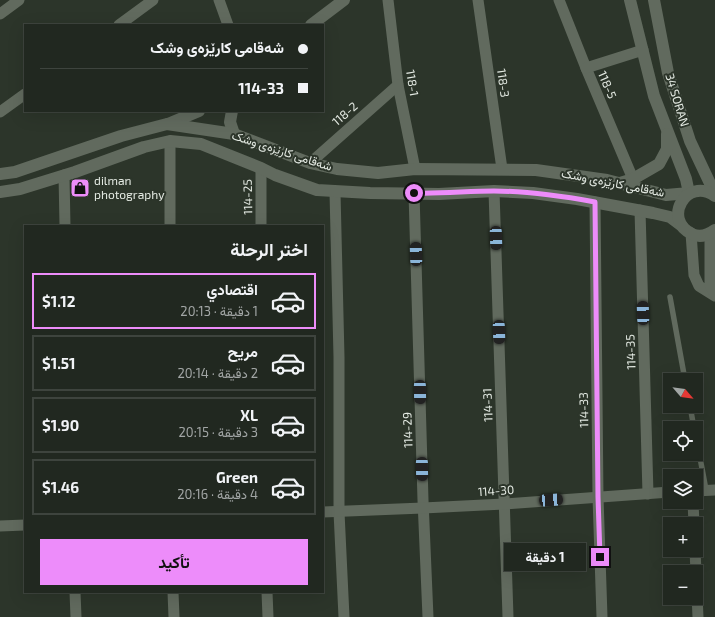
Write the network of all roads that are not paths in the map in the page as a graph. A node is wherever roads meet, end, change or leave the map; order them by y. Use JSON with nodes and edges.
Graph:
{"nodes":[{"id":1,"x":19,"y":0,"type":"edge"},
{"id":2,"x":153,"y":0,"type":"edge"},
{"id":3,"x":219,"y":0,"type":"edge"},
{"id":4,"x":344,"y":0,"type":"edge"},
{"id":5,"x":388,"y":0,"type":"edge"},
{"id":6,"x":478,"y":0,"type":"edge"},
{"id":7,"x":559,"y":0,"type":"edge"},
{"id":8,"x":630,"y":0,"type":"edge"},
{"id":9,"x":654,"y":0,"type":"edge"},
{"id":10,"x":0,"y":14,"type":"edge"},
{"id":11,"x":120,"y":24,"type":"edge"},
{"id":12,"x":228,"y":24,"type":"edge"},
{"id":13,"x":312,"y":24,"type":"edge"},
{"id":14,"x":642,"y":50,"type":"junction"},
{"id":15,"x":586,"y":68,"type":"junction"},
{"id":16,"x":398,"y":85,"type":"junction"},
{"id":17,"x":24,"y":95,"type":"edge"},
{"id":18,"x":0,"y":112,"type":"edge"},
{"id":19,"x":197,"y":112,"type":"edge"},
{"id":20,"x":232,"y":112,"type":"edge"},
{"id":21,"x":167,"y":124,"type":"junction"},
{"id":22,"x":667,"y":129,"type":"junction"},
{"id":23,"x":234,"y":134,"type":"junction"},
{"id":24,"x":170,"y":141,"type":"junction"},
{"id":25,"x":310,"y":162,"type":"junction"},
{"id":26,"x":261,"y":168,"type":"junction"},
{"id":27,"x":502,"y":169,"type":"junction"},
{"id":28,"x":415,"y":170,"type":"junction"},
{"id":29,"x":0,"y":174,"type":"edge"},
{"id":30,"x":64,"y":175,"type":"junction"},
{"id":31,"x":633,"y":179,"type":"junction"},
{"id":32,"x":619,"y":183,"type":"junction"},
{"id":33,"x":494,"y":191,"type":"junction"},
{"id":34,"x":0,"y":192,"type":"edge"},
{"id":35,"x":335,"y":192,"type":"junction"},
{"id":36,"x":414,"y":193,"type":"junction"},
{"id":37,"x":689,"y":193,"type":"junction"},
{"id":38,"x":715,"y":195,"type":"edge"},
{"id":39,"x":595,"y":202,"type":"junction"},
{"id":40,"x":640,"y":210,"type":"junction"},
{"id":41,"x":65,"y":225,"type":"edge"},
{"id":42,"x":170,"y":225,"type":"edge"},
{"id":43,"x":261,"y":225,"type":"edge"},
{"id":44,"x":686,"y":229,"type":"junction"},
{"id":45,"x":713,"y":233,"type":"edge"},
{"id":46,"x":715,"y":293,"type":"edge"},
{"id":47,"x":670,"y":297,"type":"dead end"},
{"id":48,"x":685,"y":373,"type":"edge"},
{"id":49,"x":701,"y":461,"type":"edge"},
{"id":50,"x":706,"y":490,"type":"edge"},
{"id":51,"x":663,"y":493,"type":"edge"},
{"id":52,"x":648,"y":494,"type":"junction"},
{"id":53,"x":598,"y":497,"type":"junction"},
{"id":54,"x":504,"y":504,"type":"junction"},
{"id":55,"x":423,"y":508,"type":"junction"},
{"id":56,"x":324,"y":512,"type":"edge"},
{"id":57,"x":339,"y":512,"type":"junction"},
{"id":58,"x":24,"y":525,"type":"edge"},
{"id":59,"x":0,"y":526,"type":"edge"},
{"id":60,"x":695,"y":557,"type":"edge"},
{"id":61,"x":75,"y":593,"type":"edge"},
{"id":62,"x":173,"y":593,"type":"edge"},
{"id":63,"x":267,"y":593,"type":"edge"},
{"id":64,"x":76,"y":617,"type":"edge"},
{"id":65,"x":174,"y":617,"type":"edge"},
{"id":66,"x":268,"y":617,"type":"edge"},
{"id":67,"x":344,"y":617,"type":"edge"},
{"id":68,"x":428,"y":617,"type":"edge"},
{"id":69,"x":508,"y":617,"type":"edge"},
{"id":70,"x":602,"y":617,"type":"edge"},
{"id":71,"x":698,"y":617,"type":"edge"}],
"edges":[{"from":1,"to":10,"type":"street"},
{"from":2,"to":11,"type":"street"},
{"from":3,"to":12,"type":"street"},
{"from":4,"to":13,"type":"main road"},
{"from":5,"to":16,"type":"street","name":"118-1"},
{"from":6,"to":27,"type":"street","name":"118-3"},
{"from":7,"to":15,"type":"street","name":"118-5"},
{"from":8,"to":14,"type":"main road","name":"34 SORAN"},
{"from":9,"to":38,"type":"main road","name":"34 SORAN"},
{"from":14,"to":15,"type":"street"},
{"from":14,"to":22,"type":"main road","name":"34 SORAN"},
{"from":15,"to":31,"type":"street","name":"118-5"},
{"from":16,"to":25,"type":"street","name":"118-2"},
{"from":16,"to":28,"type":"street","name":"118-1"},
{"from":17,"to":18,"type":"street"},
{"from":19,"to":21,"type":"main road"},
{"from":20,"to":23,"type":"main road"},
{"from":21,"to":23,"type":"main road","name":"شەقامی کارێزەی وشک"},
{"from":21,"to":29,"type":"main road","name":"شەقامی کارێزەی وشک"},
{"from":22,"to":31,"type":"main road"},
{"from":22,"to":37,"type":"main road","name":"34 SORAN"},
{"from":23,"to":25,"type":"main road","name":"شەقامی کارێزەی وشک"},
{"from":24,"to":26,"type":"main road","name":"شەقامی کارێزەی وشک"},
{"from":24,"to":30,"type":"main road","name":"شەقامی کارێزەی وشک"},
{"from":24,"to":42,"type":"street"},
{"from":25,"to":28,"type":"main road","name":"شەقامی کارێزەی وشک"},
{"from":26,"to":35,"type":"main road","name":"شەقامی کارێزەی وشک"},
{"from":26,"to":43,"type":"street","name":"114-25"},
{"from":27,"to":28,"type":"main road","name":"شەقامی کارێزەی وشک"},
{"from":27,"to":32,"type":"main road","name":"شەقامی کارێزەی وشک"},
{"from":30,"to":34,"type":"main road","name":"شەقامی کارێزەی وشک"},
{"from":30,"to":41,"type":"street"},
{"from":31,"to":32,"type":"main road"},
{"from":32,"to":37,"type":"main road","name":"شەقامی کارێزەی وشک"},
{"from":33,"to":36,"type":"main road","name":"شەقامی کارێزەی وشک"},
{"from":33,"to":39,"type":"main road","name":"شەقامی کارێزەی وشک"},
{"from":33,"to":54,"type":"street","name":"114-31"},
{"from":35,"to":36,"type":"main road","name":"شەقامی کارێزەی وشک"},
{"from":35,"to":57,"type":"street"},
{"from":36,"to":55,"type":"street","name":"114-29"},
{"from":37,"to":38,"type":"main road","name":"شەقامی کارێزەی وشک"},
{"from":37,"to":44,"type":"main road"},
{"from":39,"to":40,"type":"main road","name":"شەقامی کارێزەی وشک"},
{"from":39,"to":53,"type":"street","name":"114-33"},
{"from":40,"to":44,"type":"main road","name":"شەقامی کارێزەی وشک"},
{"from":40,"to":52,"type":"street","name":"114-35"},
{"from":44,"to":45,"type":"main road"},
{"from":44,"to":46,"type":"street"},
{"from":45,"to":46,"type":"street"},
{"from":47,"to":48,"type":"lane"},
{"from":49,"to":50,"type":"lane"},
{"from":51,"to":52,"type":"street","name":"114-30"},
{"from":52,"to":53,"type":"street","name":"114-30"},
{"from":53,"to":54,"type":"street","name":"114-30"},
{"from":53,"to":70,"type":"street","name":"114-33"},
{"from":54,"to":55,"type":"street","name":"114-30"},
{"from":54,"to":69,"type":"street","name":"114-31"},
{"from":55,"to":57,"type":"street","name":"114-30"},
{"from":55,"to":68,"type":"street","name":"114-29"},
{"from":56,"to":57,"type":"street","name":"114-30"},
{"from":57,"to":67,"type":"street"},
{"from":58,"to":59,"type":"street"},
{"from":60,"to":71,"type":"street"},
{"from":61,"to":64,"type":"street"},
{"from":62,"to":65,"type":"street"},
{"from":63,"to":66,"type":"street"}]}
